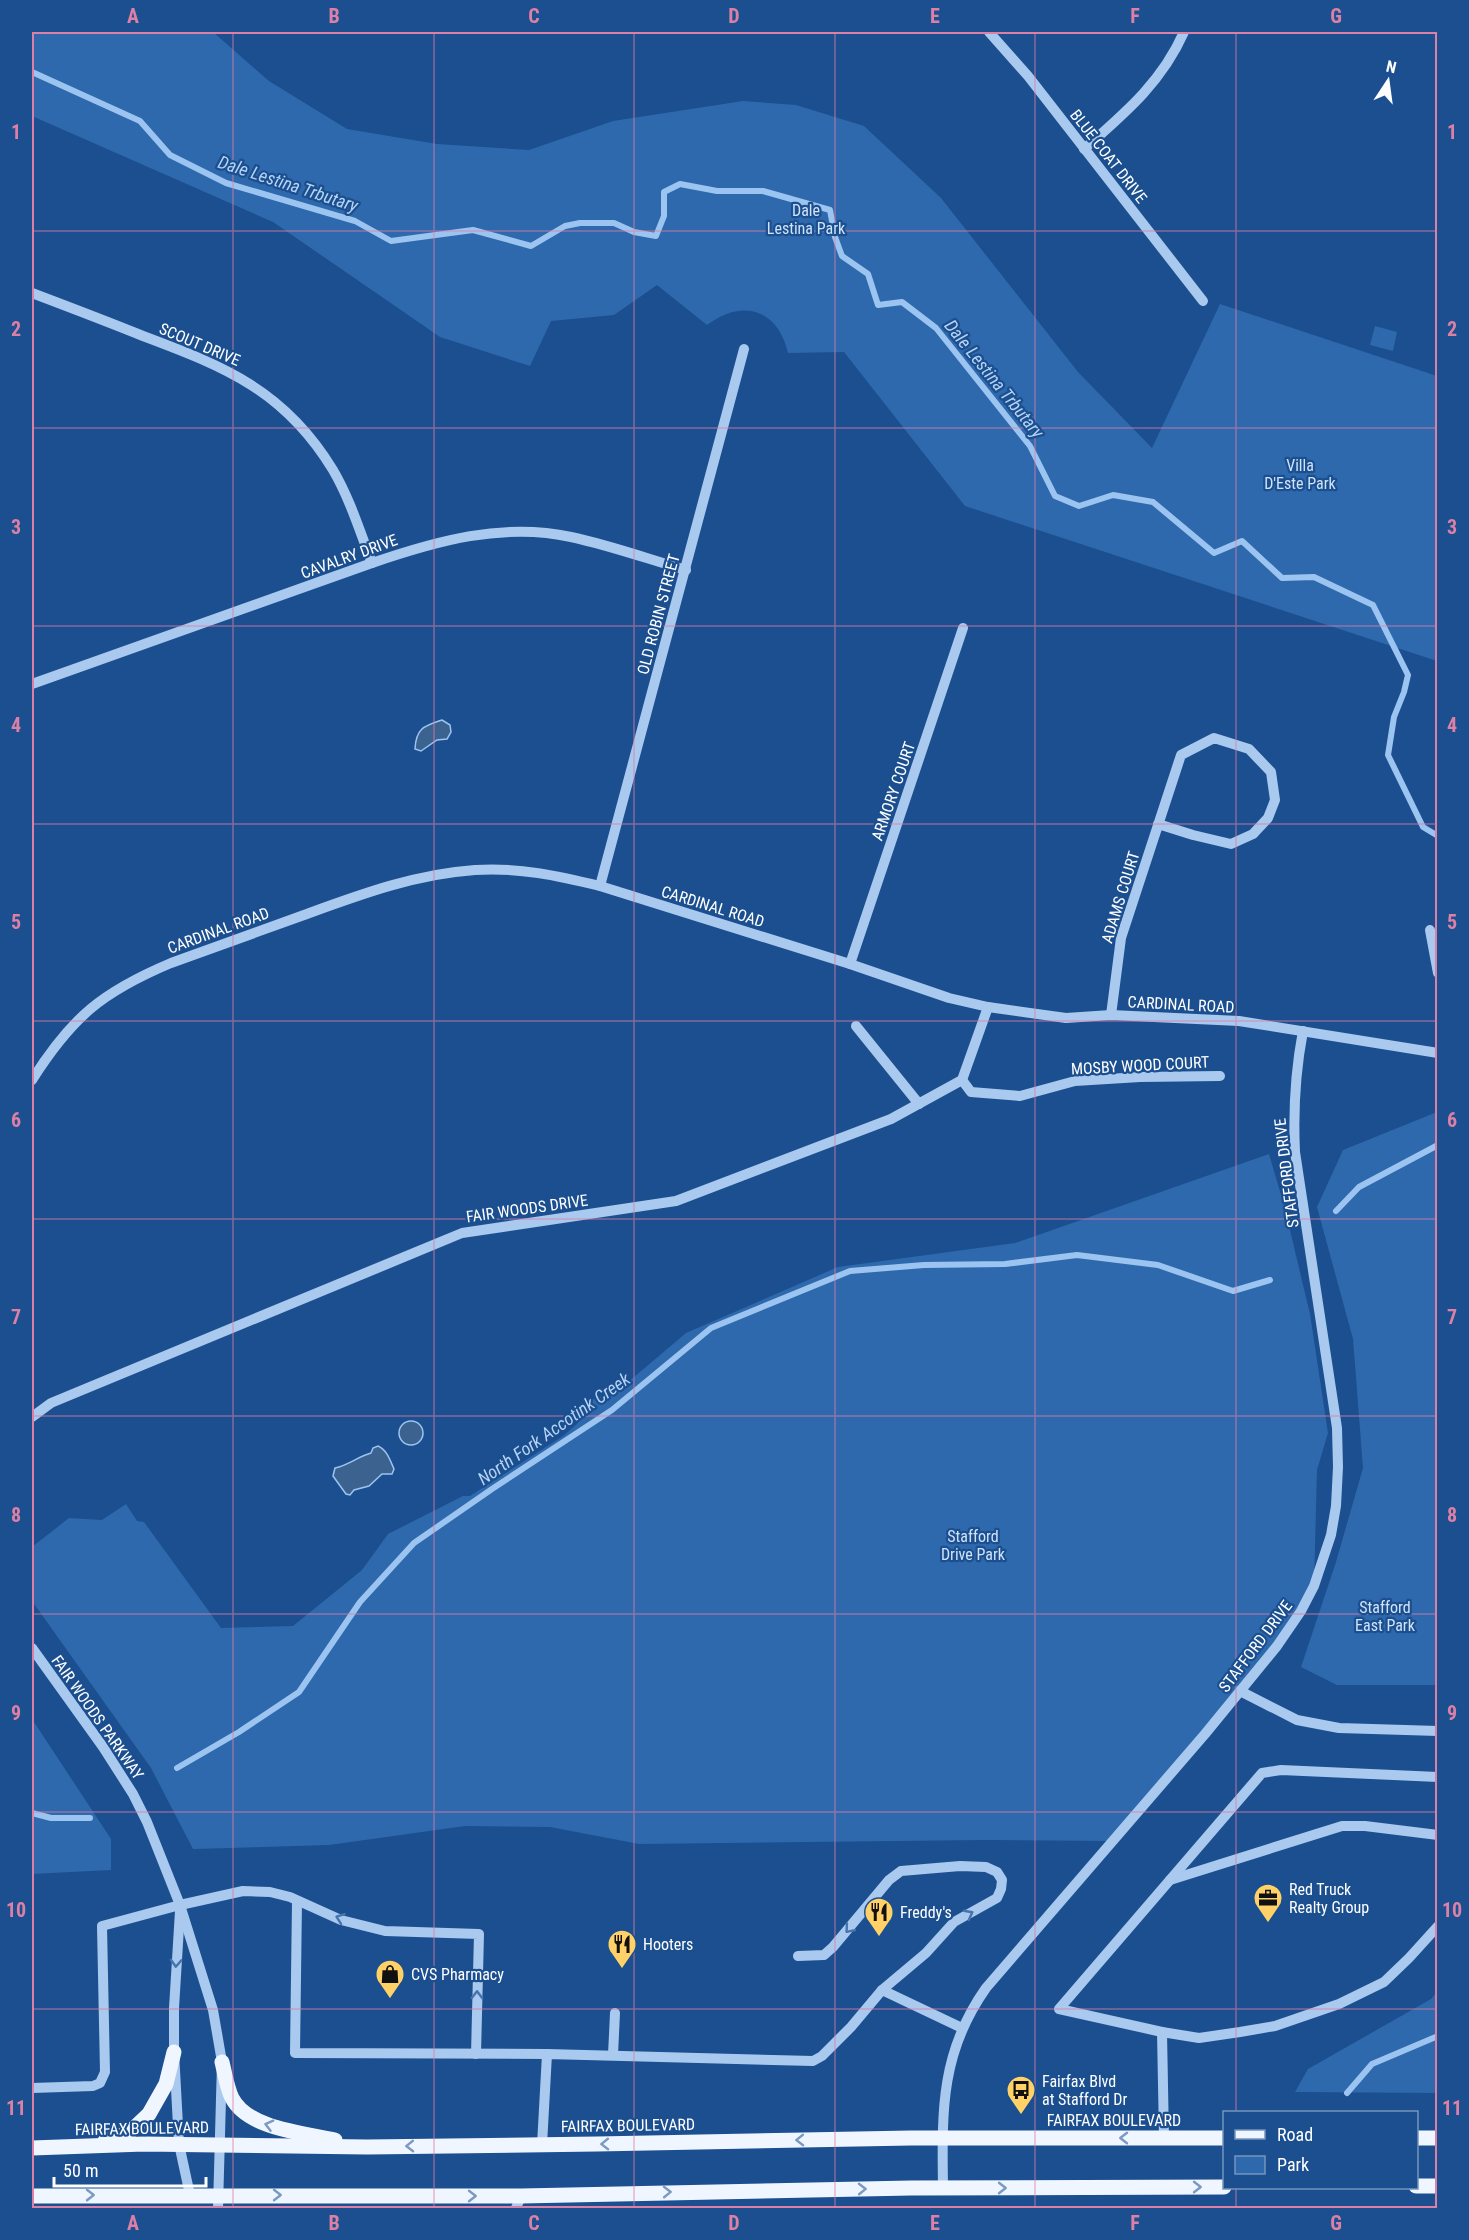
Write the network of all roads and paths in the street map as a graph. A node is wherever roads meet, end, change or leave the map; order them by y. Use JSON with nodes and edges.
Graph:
{"nodes":[{"id":1,"x":989,"y":32,"type":"edge"},
{"id":2,"x":1184,"y":32,"type":"edge"},
{"id":3,"x":1084,"y":149,"type":"junction"},
{"id":4,"x":32,"y":293,"type":"edge"},
{"id":5,"x":1203,"y":301,"type":"dead end"},
{"id":6,"x":744,"y":349,"type":"dead end"},
{"id":7,"x":372,"y":563,"type":"junction"},
{"id":8,"x":686,"y":570,"type":"junction"},
{"id":9,"x":963,"y":628,"type":"dead end"},
{"id":10,"x":32,"y":684,"type":"edge"},
{"id":11,"x":1158,"y":824,"type":"junction"},
{"id":12,"x":600,"y":886,"type":"junction"},
{"id":13,"x":1430,"y":930,"type":"dead end"},
{"id":14,"x":850,"y":964,"type":"junction"},
{"id":15,"x":1437,"y":973,"type":"edge"},
{"id":16,"x":988,"y":1007,"type":"junction"},
{"id":17,"x":1111,"y":1015,"type":"junction"},
{"id":18,"x":856,"y":1026,"type":"dead end"},
{"id":19,"x":1303,"y":1031,"type":"junction"},
{"id":20,"x":1437,"y":1053,"type":"edge"},
{"id":21,"x":1220,"y":1076,"type":"dead end"},
{"id":22,"x":32,"y":1080,"type":"edge"},
{"id":23,"x":962,"y":1080,"type":"junction"},
{"id":24,"x":919,"y":1104,"type":"junction"},
{"id":25,"x":32,"y":1417,"type":"edge"},
{"id":26,"x":32,"y":1648,"type":"edge"},
{"id":27,"x":1240,"y":1691,"type":"junction"},
{"id":28,"x":1437,"y":1731,"type":"edge"},
{"id":29,"x":1437,"y":1777,"type":"edge"},
{"id":30,"x":1437,"y":1835,"type":"edge"},
{"id":31,"x":1170,"y":1880,"type":"junction"},
{"id":32,"x":297,"y":1901,"type":"junction"},
{"id":33,"x":180,"y":1905,"type":"junction"},
{"id":34,"x":1437,"y":1926,"type":"edge"},
{"id":35,"x":798,"y":1956,"type":"dead end"},
{"id":36,"x":882,"y":1990,"type":"junction"},
{"id":37,"x":615,"y":2013,"type":"dead end"},
{"id":38,"x":962,"y":2028,"type":"junction"},
{"id":39,"x":1162,"y":2032,"type":"junction"},
{"id":40,"x":174,"y":2052,"type":"junction"},
{"id":41,"x":477,"y":2054,"type":"junction"},
{"id":42,"x":547,"y":2054,"type":"junction"},
{"id":43,"x":613,"y":2055,"type":"junction"},
{"id":44,"x":222,"y":2062,"type":"junction"},
{"id":45,"x":32,"y":2088,"type":"edge"},
{"id":46,"x":942,"y":2138,"type":"junction"},
{"id":47,"x":1164,"y":2138,"type":"junction"},
{"id":48,"x":1223,"y":2138,"type":"edge"},
{"id":49,"x":1418,"y":2138,"type":"edge"},
{"id":50,"x":1437,"y":2138,"type":"edge"},
{"id":51,"x":179,"y":2144,"type":"junction"},
{"id":52,"x":218,"y":2145,"type":"junction"},
{"id":53,"x":542,"y":2145,"type":"junction"},
{"id":54,"x":367,"y":2147,"type":"junction"},
{"id":55,"x":32,"y":2148,"type":"edge"},
{"id":56,"x":84,"y":2148,"type":"junction"},
{"id":57,"x":1418,"y":2186,"type":"edge"},
{"id":58,"x":1437,"y":2186,"type":"edge"},
{"id":59,"x":1223,"y":2187,"type":"edge"},
{"id":60,"x":943,"y":2188,"type":"junction"},
{"id":61,"x":190,"y":2195,"type":"junction"},
{"id":62,"x":32,"y":2196,"type":"edge"},
{"id":63,"x":218,"y":2201,"type":"edge"},
{"id":64,"x":519,"y":2202,"type":"edge"}],
"edges":[{"from":1,"to":3,"type":"street","name":"BLUE COAT DRIVE"},
{"from":2,"to":3,"type":"street"},
{"from":3,"to":5,"type":"street","name":"BLUE COAT DRIVE"},
{"from":4,"to":7,"type":"street","name":"SCOUT DRIVE"},
{"from":6,"to":8,"type":"street","name":"OLD ROBIN STREET"},
{"from":7,"to":8,"type":"street","name":"CAVALRY DRIVE"},
{"from":7,"to":10,"type":"street","name":"CAVALRY DRIVE"},
{"from":8,"to":12,"type":"street","name":"OLD ROBIN STREET"},
{"from":9,"to":14,"type":"street","name":"ARMORY COURT"},
{"from":11,"to":11,"type":"street","name":"ADAMS COURT"},
{"from":11,"to":17,"type":"street","name":"ADAMS COURT"},
{"from":12,"to":14,"type":"street","name":"CARDINAL ROAD"},
{"from":12,"to":22,"type":"street","name":"CARDINAL ROAD"},
{"from":13,"to":15,"type":"street"},
{"from":14,"to":16,"type":"street","name":"CARDINAL ROAD"},
{"from":16,"to":17,"type":"street","name":"CARDINAL ROAD"},
{"from":16,"to":23,"type":"street"},
{"from":17,"to":19,"type":"street","name":"CARDINAL ROAD"},
{"from":18,"to":24,"type":"street"},
{"from":19,"to":20,"type":"street","name":"CARDINAL ROAD"},
{"from":19,"to":27,"type":"street","name":"STAFFORD DRIVE"},
{"from":21,"to":23,"type":"street","name":"MOSBY WOOD COURT"},
{"from":23,"to":24,"type":"street","name":"FAIR WOODS DRIVE"},
{"from":24,"to":25,"type":"street","name":"FAIR WOODS DRIVE"},
{"from":26,"to":33,"type":"street","name":"FAIR WOODS PARKWAY"},
{"from":27,"to":28,"type":"street"},
{"from":27,"to":38,"type":"street","name":"STAFFORD DRIVE"},
{"from":29,"to":31,"type":"street"},
{"from":30,"to":31,"type":"street"},
{"from":31,"to":39,"type":"street"},
{"from":32,"to":33,"type":"street"},
{"from":41,"to":32,"type":"street","one_way":true},
{"from":32,"to":41,"type":"street"},
{"from":33,"to":40,"type":"street","name":"FAIR WOODS PARKWAY","one_way":true},
{"from":33,"to":44,"type":"street","name":"FAIR WOODS PARKWAY"},
{"from":33,"to":45,"type":"street"},
{"from":34,"to":39,"type":"street"},
{"from":36,"to":35,"type":"street","one_way":true},
{"from":36,"to":38,"type":"street"},
{"from":36,"to":43,"type":"street"},
{"from":37,"to":43,"type":"street"},
{"from":38,"to":46,"type":"street","name":"STAFFORD DRIVE"},
{"from":39,"to":47,"type":"street"},
{"from":40,"to":51,"type":"street","name":"FAIR WOODS PARKWAY"},
{"from":40,"to":56,"type":"main road"},
{"from":41,"to":42,"type":"street"},
{"from":42,"to":43,"type":"street"},
{"from":42,"to":53,"type":"street"},
{"from":44,"to":52,"type":"street","name":"FAIR WOODS PARKWAY"},
{"from":54,"to":44,"type":"main road","one_way":true},
{"from":47,"to":46,"type":"main road","name":"FAIRFAX BOULEVARD","one_way":true},
{"from":46,"to":53,"type":"main road","name":"FAIRFAX BOULEVARD","one_way":true},
{"from":46,"to":60,"type":"street","name":"STAFFORD DRIVE"},
{"from":47,"to":48,"type":"main road","name":"FAIRFAX BOULEVARD"},
{"from":49,"to":50,"type":"main road"},
{"from":51,"to":52,"type":"main road","name":"FAIRFAX BOULEVARD"},
{"from":51,"to":56,"type":"main road","name":"FAIRFAX BOULEVARD"},
{"from":51,"to":61,"type":"street","name":"FAIR WOODS PARKWAY"},
{"from":52,"to":54,"type":"main road","name":"FAIRFAX BOULEVARD"},
{"from":52,"to":63,"type":"street","name":"FAIR WOODS PARKWAY"},
{"from":53,"to":54,"type":"main road","name":"FAIRFAX BOULEVARD","one_way":true},
{"from":55,"to":56,"type":"main road","name":"FAIRFAX BOULEVARD"},
{"from":57,"to":58,"type":"main road"},
{"from":60,"to":59,"type":"main road","one_way":true},
{"from":64,"to":60,"type":"main road","one_way":true},
{"from":62,"to":61,"type":"main road","one_way":true},
{"from":61,"to":63,"type":"main road"},
{"from":63,"to":64,"type":"main road","one_way":true}]}
